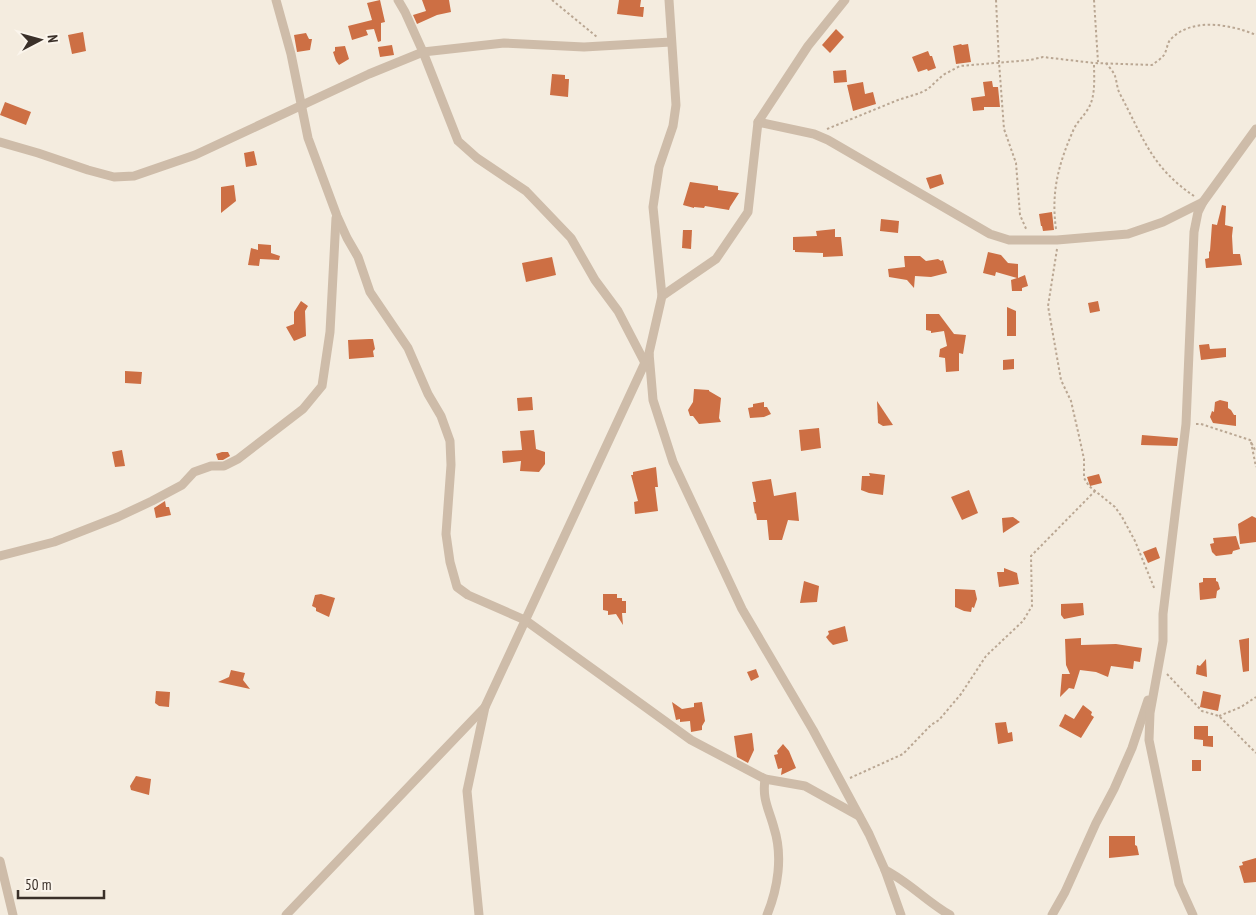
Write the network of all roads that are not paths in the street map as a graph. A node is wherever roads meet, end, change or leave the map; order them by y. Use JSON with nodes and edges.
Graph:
{"nodes":[{"id":1,"x":276,"y":0,"type":"edge"},
{"id":2,"x":398,"y":0,"type":"edge"},
{"id":3,"x":669,"y":0,"type":"edge"},
{"id":4,"x":845,"y":0,"type":"edge"},
{"id":5,"x":671,"y":42,"type":"junction"},
{"id":6,"x":423,"y":52,"type":"junction"},
{"id":7,"x":302,"y":105,"type":"junction"},
{"id":8,"x":758,"y":122,"type":"junction"},
{"id":9,"x":1256,"y":128,"type":"edge"},
{"id":10,"x":0,"y":142,"type":"edge"},
{"id":11,"x":1203,"y":202,"type":"junction"},
{"id":12,"x":336,"y":216,"type":"junction"},
{"id":13,"x":662,"y":296,"type":"junction"},
{"id":14,"x":650,"y":353,"type":"junction"},
{"id":15,"x":645,"y":362,"type":"junction"},
{"id":16,"x":0,"y":556,"type":"edge"},
{"id":17,"x":525,"y":620,"type":"junction"},
{"id":18,"x":1155,"y":687,"type":"junction"},
{"id":19,"x":485,"y":707,"type":"junction"},
{"id":20,"x":765,"y":779,"type":"junction"},
{"id":21,"x":859,"y":816,"type":"junction"},
{"id":22,"x":0,"y":861,"type":"edge"},
{"id":23,"x":885,"y":870,"type":"junction"},
{"id":24,"x":13,"y":915,"type":"edge"},
{"id":25,"x":286,"y":915,"type":"edge"},
{"id":26,"x":480,"y":915,"type":"edge"},
{"id":27,"x":767,"y":915,"type":"edge"},
{"id":28,"x":901,"y":915,"type":"edge"},
{"id":29,"x":950,"y":915,"type":"edge"},
{"id":30,"x":1052,"y":915,"type":"edge"},
{"id":31,"x":1193,"y":915,"type":"edge"}],
"edges":[{"from":1,"to":7,"type":"street"},
{"from":2,"to":6,"type":"street"},
{"from":3,"to":5,"type":"street"},
{"from":4,"to":8,"type":"street"},
{"from":5,"to":6,"type":"street"},
{"from":5,"to":13,"type":"street"},
{"from":6,"to":7,"type":"street"},
{"from":6,"to":15,"type":"street"},
{"from":7,"to":10,"type":"street"},
{"from":7,"to":12,"type":"street"},
{"from":8,"to":11,"type":"street"},
{"from":8,"to":13,"type":"street"},
{"from":9,"to":11,"type":"street"},
{"from":11,"to":18,"type":"street"},
{"from":12,"to":16,"type":"street"},
{"from":12,"to":17,"type":"street"},
{"from":13,"to":14,"type":"street"},
{"from":14,"to":15,"type":"street"},
{"from":14,"to":21,"type":"street"},
{"from":15,"to":17,"type":"street"},
{"from":17,"to":19,"type":"street"},
{"from":17,"to":20,"type":"street"},
{"from":18,"to":30,"type":"street"},
{"from":18,"to":31,"type":"street"},
{"from":19,"to":25,"type":"street"},
{"from":19,"to":26,"type":"street"},
{"from":20,"to":21,"type":"street"},
{"from":20,"to":27,"type":"street"},
{"from":21,"to":23,"type":"street"},
{"from":22,"to":24,"type":"street"},
{"from":23,"to":28,"type":"street"},
{"from":23,"to":29,"type":"street"}]}
